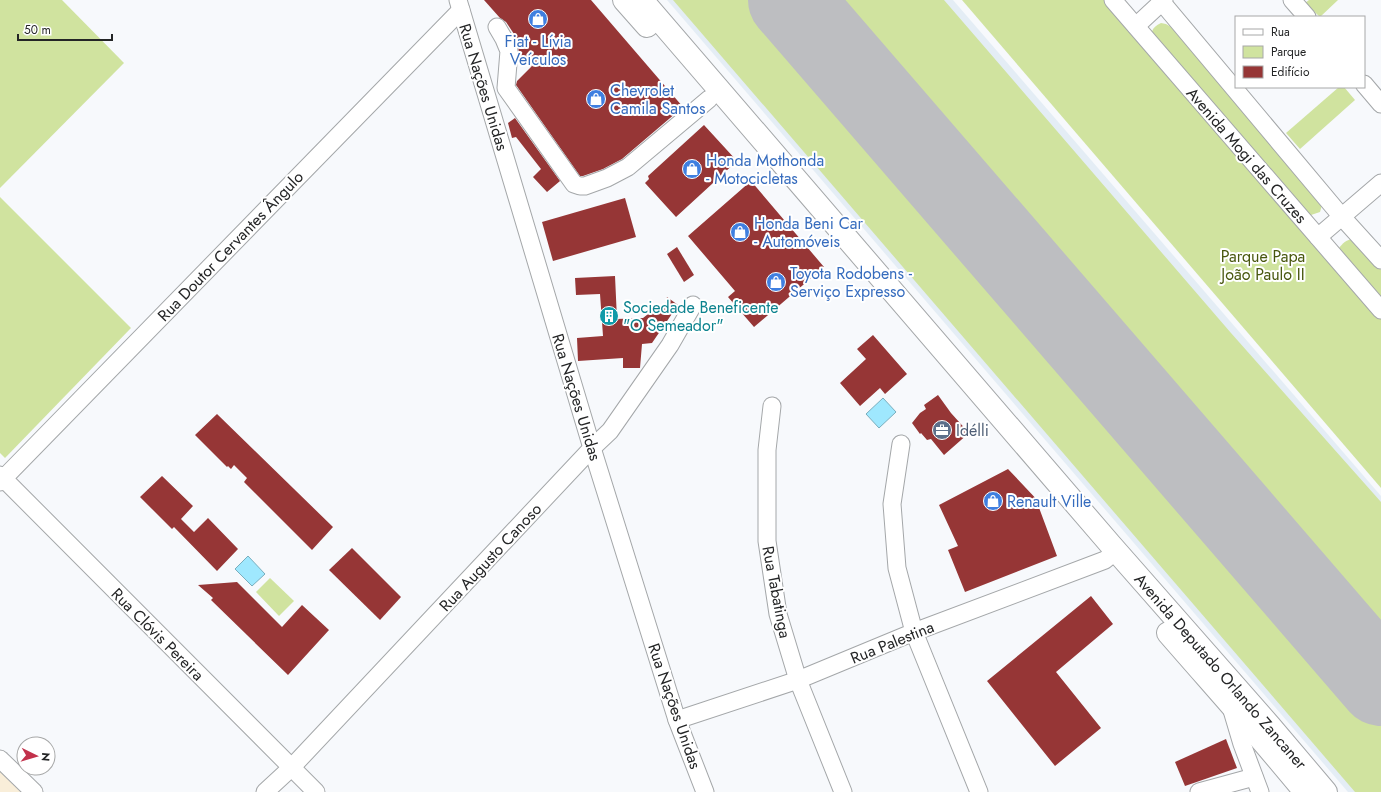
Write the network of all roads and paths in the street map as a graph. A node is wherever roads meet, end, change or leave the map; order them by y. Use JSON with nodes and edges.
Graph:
{"nodes":[{"id":1,"x":624,"y":0,"type":"edge"},
{"id":2,"x":642,"y":0,"type":"edge"},
{"id":3,"x":1113,"y":0,"type":"edge"},
{"id":4,"x":1292,"y":0,"type":"edge"},
{"id":5,"x":1162,"y":1,"type":"edge"},
{"id":6,"x":459,"y":5,"type":"edge"},
{"id":7,"x":1306,"y":16,"type":"edge"},
{"id":8,"x":1136,"y":26,"type":"junction"},
{"id":9,"x":497,"y":27,"type":"dead end"},
{"id":10,"x":1365,"y":85,"type":"edge"},
{"id":11,"x":710,"y":99,"type":"junction"},
{"id":12,"x":1381,"y":104,"type":"edge"},
{"id":13,"x":1381,"y":183,"type":"edge"},
{"id":14,"x":1342,"y":217,"type":"junction"},
{"id":15,"x":1318,"y":237,"type":"junction"},
{"id":16,"x":1381,"y":260,"type":"edge"},
{"id":17,"x":692,"y":305,"type":"dead end"},
{"id":18,"x":1381,"y":310,"type":"edge"},
{"id":19,"x":772,"y":406,"type":"dead end"},
{"id":20,"x":901,"y":444,"type":"dead end"},
{"id":21,"x":592,"y":448,"type":"junction"},
{"id":22,"x":1,"y":478,"type":"edge"},
{"id":23,"x":1086,"y":526,"type":"junction"},
{"id":24,"x":1111,"y":555,"type":"junction"},
{"id":25,"x":1135,"y":583,"type":"junction"},
{"id":26,"x":914,"y":632,"type":"junction"},
{"id":27,"x":798,"y":680,"type":"junction"},
{"id":28,"x":677,"y":720,"type":"junction"},
{"id":29,"x":1250,"y":740,"type":"junction"},
{"id":30,"x":0,"y":759,"type":"edge"},
{"id":31,"x":291,"y":768,"type":"junction"},
{"id":32,"x":1257,"y":784,"type":"edge"},
{"id":33,"x":34,"y":792,"type":"edge"},
{"id":34,"x":265,"y":792,"type":"edge"},
{"id":35,"x":316,"y":792,"type":"edge"},
{"id":36,"x":705,"y":792,"type":"edge"},
{"id":37,"x":843,"y":792,"type":"edge"},
{"id":38,"x":979,"y":792,"type":"edge"},
{"id":39,"x":1199,"y":792,"type":"edge"},
{"id":40,"x":1305,"y":792,"type":"edge"},
{"id":41,"x":1326,"y":792,"type":"edge"}],
"edges":[{"from":1,"to":11,"type":"main road","name":"Avenida Deputado Orlando Zancaner"},
{"from":2,"to":23,"type":"main road","name":"Avenida Deputado Orlando Zancaner"},
{"from":3,"to":8,"type":"street","name":"Avenida Mogi das Cruzes"},
{"from":4,"to":7,"type":"street"},
{"from":5,"to":8,"type":"street"},
{"from":5,"to":14,"type":"street","name":"Avenida Mogi das Cruzes"},
{"from":6,"to":21,"type":"street","name":"Rua Nações Unidas"},
{"from":6,"to":22,"type":"street","name":"Rua Doutor Cervantes Ângulo"},
{"from":8,"to":15,"type":"street","name":"Avenida Mogi das Cruzes"},
{"from":9,"to":11,"type":"street"},
{"from":10,"to":12,"type":"street"},
{"from":11,"to":23,"type":"main road","name":"Avenida Deputado Orlando Zancaner"},
{"from":13,"to":14,"type":"street"},
{"from":14,"to":15,"type":"street"},
{"from":14,"to":16,"type":"street","name":"Avenida Mogi das Cruzes"},
{"from":15,"to":18,"type":"street","name":"Avenida Mogi das Cruzes"},
{"from":17,"to":21,"type":"street","name":"Rua Augusto Canoso"},
{"from":19,"to":27,"type":"street","name":"Rua Tabatinga"},
{"from":20,"to":26,"type":"street"},
{"from":21,"to":28,"type":"street","name":"Rua Nações Unidas"},
{"from":21,"to":31,"type":"street","name":"Rua Augusto Canoso"},
{"from":22,"to":31,"type":"street","name":"Rua Clóvis Pereira"},
{"from":23,"to":24,"type":"main road","name":"Avenida Deputado Orlando Zancaner"},
{"from":24,"to":25,"type":"main road","name":"Avenida Deputado Orlando Zancaner"},
{"from":24,"to":26,"type":"street","name":"Rua Palestina"},
{"from":25,"to":29,"type":"main road","name":"Avenida Deputado Orlando Zancaner"},
{"from":25,"to":41,"type":"main road","name":"Avenida Deputado Orlando Zancaner"},
{"from":26,"to":27,"type":"street","name":"Rua Palestina"},
{"from":26,"to":38,"type":"street"},
{"from":27,"to":28,"type":"street","name":"Rua Palestina"},
{"from":27,"to":37,"type":"street","name":"Rua Tabatinga"},
{"from":28,"to":36,"type":"street","name":"Rua Nações Unidas"},
{"from":29,"to":32,"type":"street"},
{"from":29,"to":40,"type":"main road","name":"Avenida Deputado Orlando Zancaner"},
{"from":30,"to":33,"type":"street"},
{"from":31,"to":34,"type":"street","name":"Rua Augusto Canoso"},
{"from":31,"to":35,"type":"street","name":"Rua Clóvis Pereira"},
{"from":32,"to":39,"type":"street"}]}
